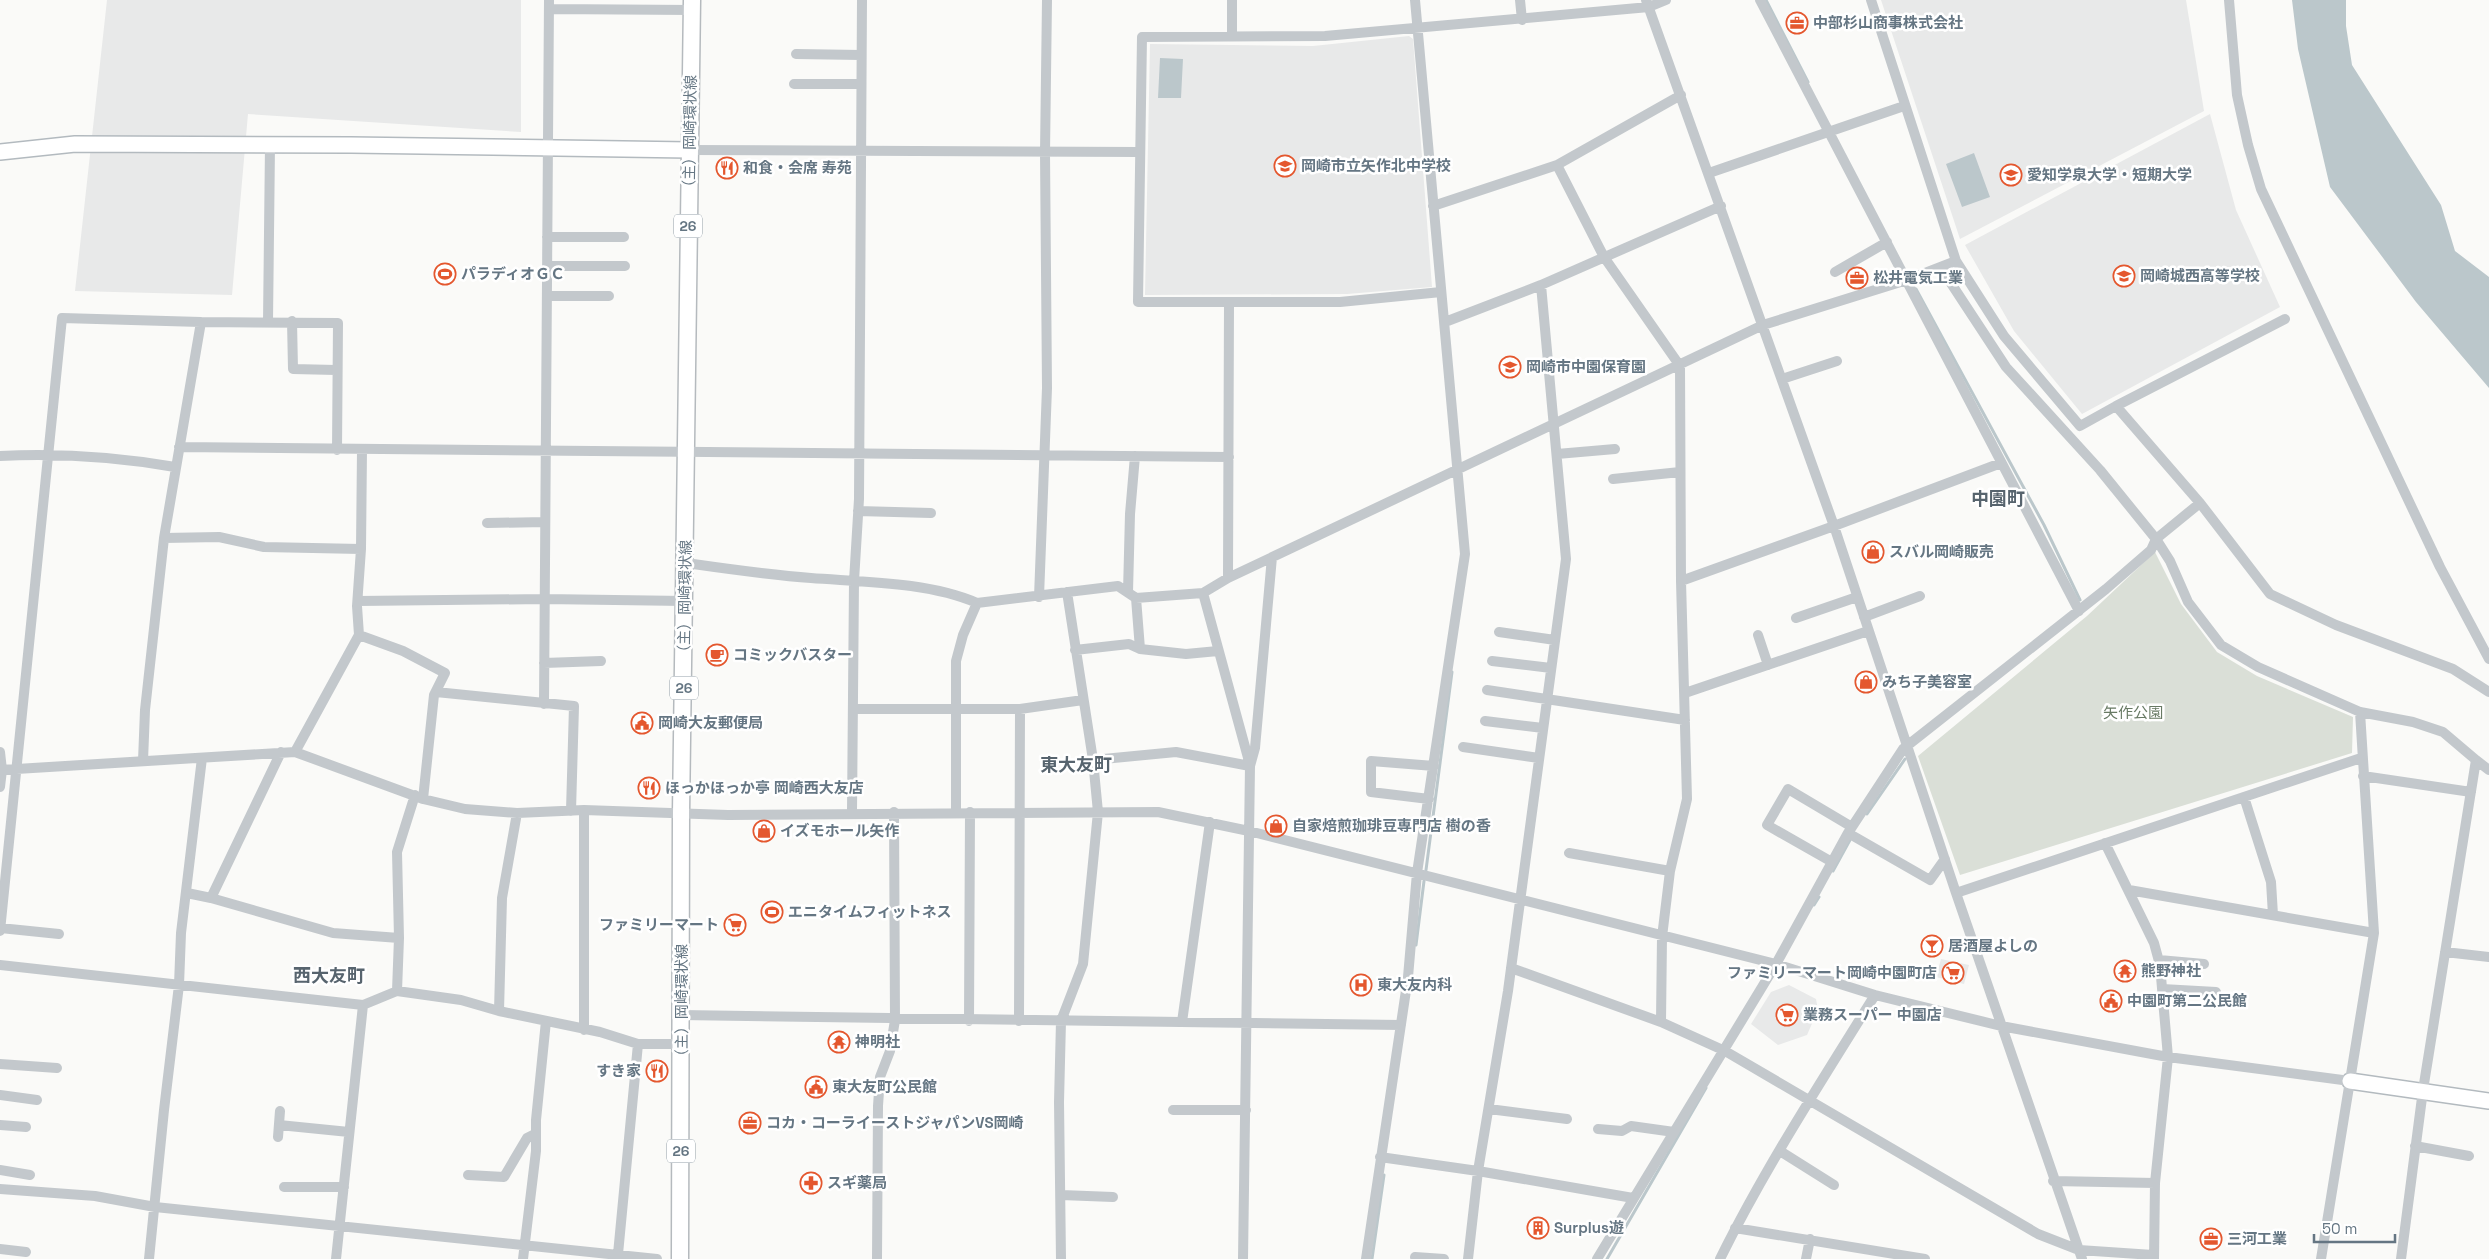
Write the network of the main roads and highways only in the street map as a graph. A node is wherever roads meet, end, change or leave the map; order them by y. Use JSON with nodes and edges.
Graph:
{"nodes":[{"id":1,"x":692,"y":5,"type":"edge"},
{"id":2,"x":680,"y":1259,"type":"edge"}],
"edges":[{"from":1,"to":2,"type":"main road","name":"（主）岡崎環状線","number":"26"}]}
